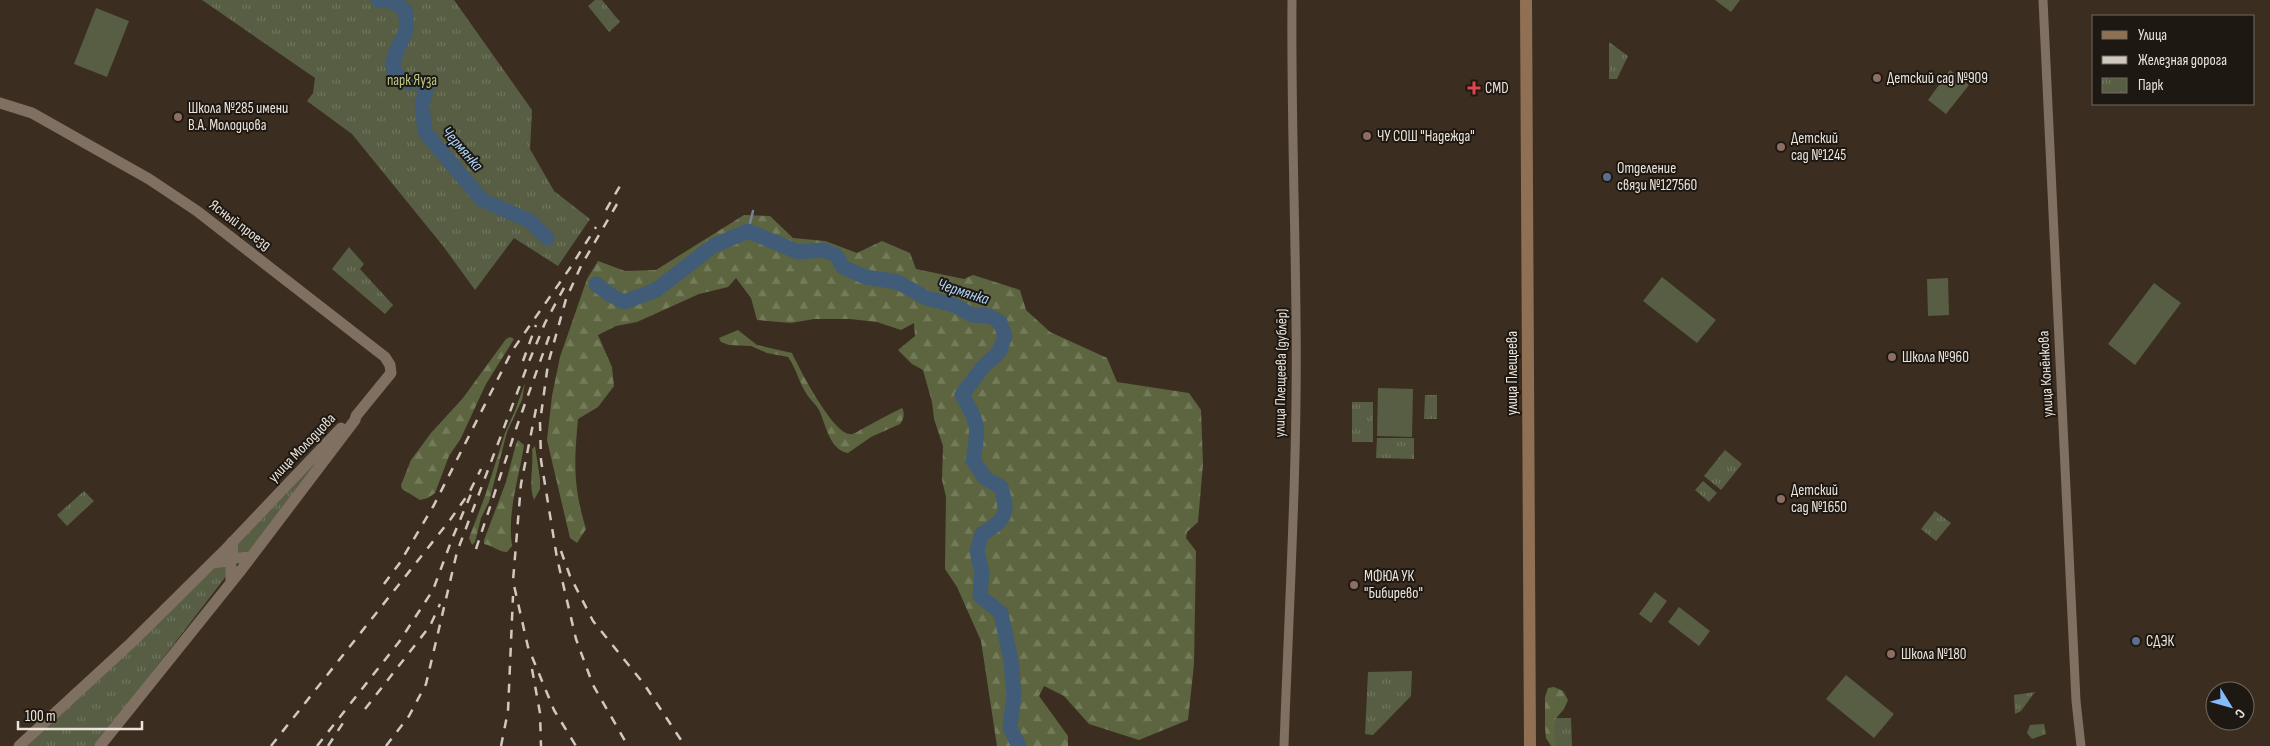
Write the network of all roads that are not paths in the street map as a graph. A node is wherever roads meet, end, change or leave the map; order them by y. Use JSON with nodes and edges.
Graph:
{"nodes":[{"id":1,"x":1292,"y":0,"type":"edge"},
{"id":2,"x":1526,"y":0,"type":"edge"},
{"id":3,"x":2043,"y":0,"type":"edge"},
{"id":4,"x":0,"y":103,"type":"edge"},
{"id":5,"x":356,"y":416,"type":"junction"},
{"id":6,"x":232,"y":542,"type":"junction"},
{"id":7,"x":251,"y":557,"type":"junction"},
{"id":8,"x":212,"y":562,"type":"junction"},
{"id":9,"x":231,"y":582,"type":"junction"},
{"id":10,"x":18,"y":746,"type":"edge"},
{"id":11,"x":100,"y":746,"type":"edge"},
{"id":12,"x":1284,"y":746,"type":"edge"},
{"id":13,"x":1530,"y":746,"type":"edge"},
{"id":14,"x":2081,"y":746,"type":"edge"}],
"edges":[{"from":1,"to":12,"type":"street","name":"улица Плещеева (дублёр)"},
{"from":2,"to":13,"type":"main road","name":"улица Плещеева"},
{"from":3,"to":14,"type":"street","name":"улица Конёнкова"},
{"from":4,"to":5,"type":"street","name":"Ясный проезд"},
{"from":5,"to":6,"type":"street","name":"улица Молодцова"},
{"from":5,"to":7,"type":"street","name":"улица Молодцова"},
{"from":6,"to":7,"type":"street"},
{"from":6,"to":8,"type":"street","name":"улица Молодцова"},
{"from":7,"to":9,"type":"street","name":"улица Молодцова"},
{"from":8,"to":9,"type":"street"},
{"from":8,"to":10,"type":"street","name":"улица Молодцова"},
{"from":9,"to":11,"type":"street","name":"улица Молодцова"}]}
